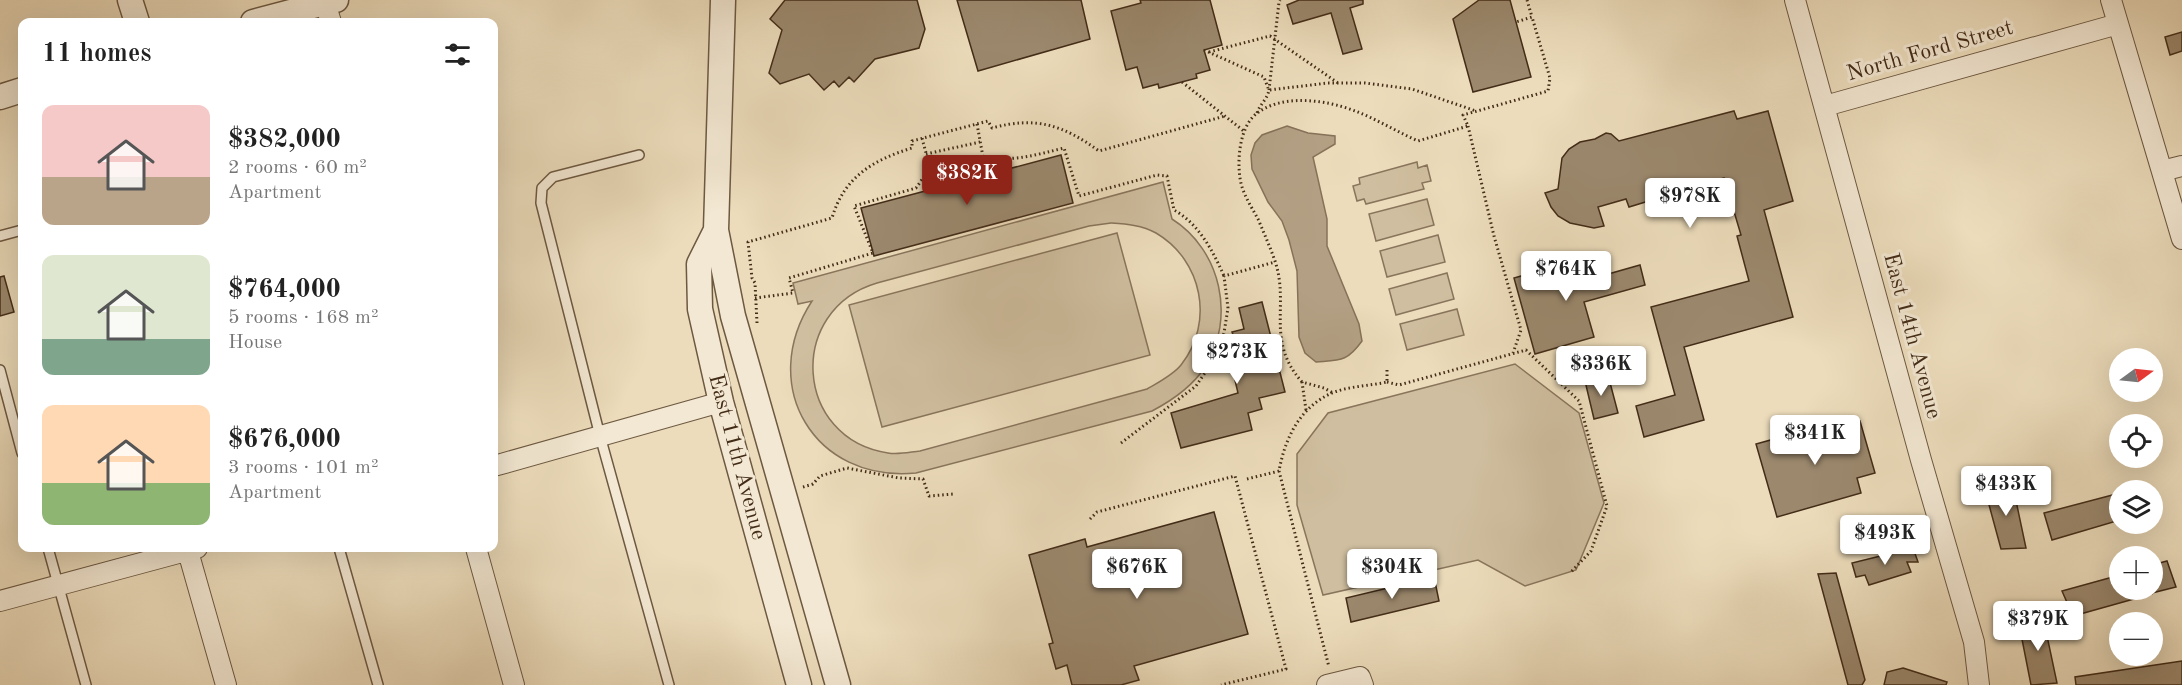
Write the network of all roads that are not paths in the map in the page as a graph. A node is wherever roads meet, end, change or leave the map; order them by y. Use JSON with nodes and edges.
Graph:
{"nodes":[{"id":1,"x":130,"y":0,"type":"edge"},
{"id":2,"x":723,"y":0,"type":"edge"},
{"id":3,"x":1795,"y":0,"type":"edge"},
{"id":4,"x":2111,"y":0,"type":"edge"},
{"id":5,"x":331,"y":8,"type":"edge"},
{"id":6,"x":136,"y":18,"type":"edge"},
{"id":7,"x":275,"y":18,"type":"edge"},
{"id":8,"x":2118,"y":24,"type":"junction"},
{"id":9,"x":18,"y":91,"type":"edge"},
{"id":10,"x":0,"y":97,"type":"edge"},
{"id":11,"x":1825,"y":106,"type":"junction"},
{"id":12,"x":639,"y":155,"type":"dead end"},
{"id":13,"x":2182,"y":166,"type":"edge"},
{"id":14,"x":2162,"y":171,"type":"junction"},
{"id":15,"x":716,"y":230,"type":"junction"},
{"id":16,"x":18,"y":231,"type":"edge"},
{"id":17,"x":0,"y":236,"type":"edge"},
{"id":18,"x":2182,"y":240,"type":"edge"},
{"id":19,"x":0,"y":370,"type":"edge"},
{"id":20,"x":721,"y":402,"type":"junction"},
{"id":21,"x":600,"y":436,"type":"junction"},
{"id":22,"x":18,"y":438,"type":"edge"},
{"id":23,"x":498,"y":465,"type":"edge"},
{"id":24,"x":49,"y":552,"type":"edge"},
{"id":25,"x":177,"y":552,"type":"edge"},
{"id":26,"x":192,"y":552,"type":"edge"},
{"id":27,"x":340,"y":552,"type":"edge"},
{"id":28,"x":477,"y":552,"type":"edge"},
{"id":29,"x":58,"y":585,"type":"junction"},
{"id":30,"x":0,"y":601,"type":"edge"},
{"id":31,"x":1362,"y":681,"type":"edge"},
{"id":32,"x":1330,"y":684,"type":"edge"},
{"id":33,"x":86,"y":685,"type":"edge"},
{"id":34,"x":226,"y":685,"type":"edge"},
{"id":35,"x":378,"y":685,"type":"edge"},
{"id":36,"x":514,"y":685,"type":"edge"},
{"id":37,"x":669,"y":685,"type":"edge"},
{"id":38,"x":799,"y":685,"type":"edge"},
{"id":39,"x":838,"y":685,"type":"edge"},
{"id":40,"x":1979,"y":685,"type":"edge"}],
"edges":[{"from":1,"to":6,"type":"street"},
{"from":2,"to":15,"type":"street","name":"East 11th Avenue"},
{"from":3,"to":11,"type":"street","name":"East 14th Avenue"},
{"from":4,"to":8,"type":"street"},
{"from":5,"to":7,"type":"street"},
{"from":8,"to":11,"type":"street","name":"North Ford Street"},
{"from":8,"to":14,"type":"street"},
{"from":9,"to":10,"type":"street"},
{"from":11,"to":40,"type":"street","name":"East 14th Avenue"},
{"from":12,"to":21,"type":"lane"},
{"from":13,"to":14,"type":"street"},
{"from":14,"to":18,"type":"street"},
{"from":15,"to":20,"type":"street","name":"East 11th Avenue"},
{"from":15,"to":39,"type":"street","name":"East 11th Avenue"},
{"from":16,"to":17,"type":"lane"},
{"from":19,"to":22,"type":"lane"},
{"from":20,"to":21,"type":"street"},
{"from":20,"to":38,"type":"street","name":"East 11th Avenue"},
{"from":21,"to":23,"type":"street"},
{"from":21,"to":37,"type":"lane"},
{"from":24,"to":29,"type":"lane"},
{"from":25,"to":29,"type":"street"},
{"from":26,"to":34,"type":"street"},
{"from":27,"to":35,"type":"lane"},
{"from":28,"to":36,"type":"street"},
{"from":29,"to":30,"type":"street"},
{"from":29,"to":33,"type":"lane"},
{"from":31,"to":32,"type":"street"}]}
